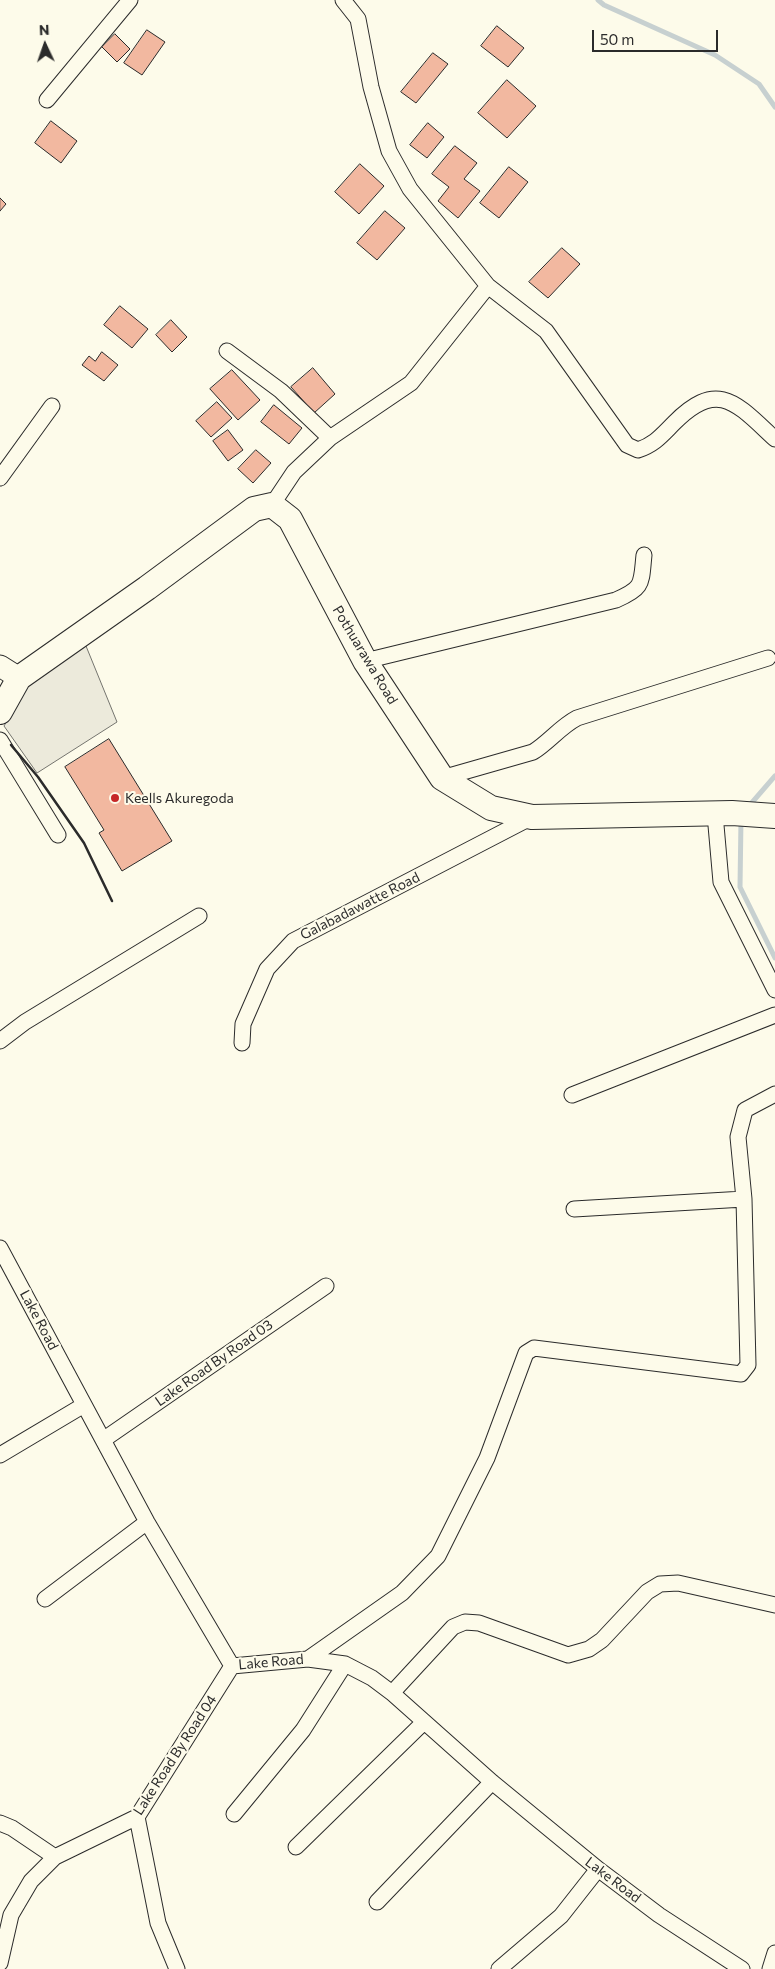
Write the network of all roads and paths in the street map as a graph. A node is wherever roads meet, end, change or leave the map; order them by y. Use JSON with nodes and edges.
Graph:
{"nodes":[{"id":1,"x":130,"y":0,"type":"edge"},
{"id":2,"x":343,"y":0,"type":"edge"},
{"id":3,"x":47,"y":100,"type":"dead end"},
{"id":4,"x":488,"y":286,"type":"junction"},
{"id":5,"x":227,"y":351,"type":"dead end"},
{"id":6,"x":52,"y":406,"type":"dead end"},
{"id":7,"x":330,"y":438,"type":"junction"},
{"id":8,"x":775,"y":439,"type":"edge"},
{"id":9,"x":0,"y":478,"type":"edge"},
{"id":10,"x":272,"y":505,"type":"junction"},
{"id":11,"x":644,"y":555,"type":"dead end"},
{"id":12,"x":768,"y":658,"type":"dead end"},
{"id":13,"x":365,"y":661,"type":"junction"},
{"id":14,"x":9,"y":672,"type":"edge"},
{"id":15,"x":0,"y":712,"type":"edge"},
{"id":16,"x":0,"y":740,"type":"edge"},
{"id":17,"x":442,"y":778,"type":"junction"},
{"id":18,"x":724,"y":814,"type":"junction"},
{"id":19,"x":773,"y":816,"type":"edge"},
{"id":20,"x":532,"y":817,"type":"junction"},
{"id":21,"x":58,"y":835,"type":"dead end"},
{"id":22,"x":200,"y":916,"type":"dead end"},
{"id":23,"x":775,"y":990,"type":"edge"},
{"id":24,"x":775,"y":1015,"type":"edge"},
{"id":25,"x":0,"y":1041,"type":"edge"},
{"id":26,"x":242,"y":1043,"type":"dead end"},
{"id":27,"x":775,"y":1094,"type":"edge"},
{"id":28,"x":572,"y":1095,"type":"dead end"},
{"id":29,"x":744,"y":1199,"type":"junction"},
{"id":30,"x":574,"y":1209,"type":"dead end"},
{"id":31,"x":0,"y":1248,"type":"edge"},
{"id":32,"x":326,"y":1286,"type":"dead end"},
{"id":33,"x":84,"y":1405,"type":"junction"},
{"id":34,"x":103,"y":1440,"type":"junction"},
{"id":35,"x":0,"y":1455,"type":"edge"},
{"id":36,"x":147,"y":1522,"type":"junction"},
{"id":37,"x":45,"y":1598,"type":"dead end"},
{"id":38,"x":775,"y":1605,"type":"edge"},
{"id":39,"x":308,"y":1659,"type":"junction"},
{"id":40,"x":345,"y":1664,"type":"junction"},
{"id":41,"x":232,"y":1666,"type":"junction"},
{"id":42,"x":392,"y":1693,"type":"junction"},
{"id":43,"x":424,"y":1722,"type":"junction"},
{"id":44,"x":492,"y":1782,"type":"junction"},
{"id":45,"x":234,"y":1814,"type":"dead end"},
{"id":46,"x":137,"y":1817,"type":"junction"},
{"id":47,"x":0,"y":1822,"type":"edge"},
{"id":48,"x":296,"y":1847,"type":"dead end"},
{"id":49,"x":55,"y":1857,"type":"junction"},
{"id":50,"x":598,"y":1869,"type":"junction"},
{"id":51,"x":376,"y":1902,"type":"dead end"},
{"id":52,"x":775,"y":1953,"type":"edge"},
{"id":53,"x":0,"y":1964,"type":"edge"},
{"id":54,"x":177,"y":1969,"type":"edge"},
{"id":55,"x":499,"y":1969,"type":"edge"},
{"id":56,"x":742,"y":1969,"type":"edge"},
{"id":57,"x":770,"y":1969,"type":"edge"}],
"edges":[{"from":1,"to":3,"type":"street"},
{"from":2,"to":4,"type":"street"},
{"from":4,"to":7,"type":"street"},
{"from":4,"to":8,"type":"street"},
{"from":5,"to":7,"type":"street"},
{"from":6,"to":9,"type":"street"},
{"from":7,"to":10,"type":"street"},
{"from":10,"to":13,"type":"main road","name":"Pothuarawa Road"},
{"from":10,"to":14,"type":"main road"},
{"from":11,"to":13,"type":"street"},
{"from":12,"to":17,"type":"street"},
{"from":13,"to":17,"type":"main road","name":"Pothuarawa Road"},
{"from":14,"to":15,"type":"main road"},
{"from":16,"to":21,"type":"street"},
{"from":17,"to":20,"type":"main road","name":"Pothuarawa Road"},
{"from":18,"to":19,"type":"main road","name":"Pothuarawa Road"},
{"from":18,"to":20,"type":"main road","name":"Pothuarawa Road"},
{"from":18,"to":23,"type":"street"},
{"from":20,"to":26,"type":"street","name":"Galabadawatte Road"},
{"from":22,"to":25,"type":"street"},
{"from":24,"to":28,"type":"street"},
{"from":27,"to":29,"type":"street"},
{"from":29,"to":30,"type":"street"},
{"from":29,"to":39,"type":"street"},
{"from":31,"to":33,"type":"street","name":"Lake Road"},
{"from":32,"to":34,"type":"street","name":"Lake Road By Road 03"},
{"from":33,"to":34,"type":"street","name":"Lake Road"},
{"from":33,"to":35,"type":"street"},
{"from":34,"to":36,"type":"street","name":"Lake Road"},
{"from":36,"to":37,"type":"street"},
{"from":36,"to":41,"type":"street","name":"Lake Road"},
{"from":38,"to":42,"type":"street"},
{"from":39,"to":40,"type":"street","name":"Lake Road"},
{"from":39,"to":41,"type":"street","name":"Lake Road"},
{"from":40,"to":42,"type":"street","name":"Lake Road"},
{"from":40,"to":45,"type":"street"},
{"from":41,"to":46,"type":"street","name":"Lake Road By Road 04"},
{"from":42,"to":43,"type":"street","name":"Lake Road"},
{"from":43,"to":44,"type":"street","name":"Lake Road"},
{"from":43,"to":48,"type":"street"},
{"from":44,"to":50,"type":"street","name":"Lake Road"},
{"from":44,"to":51,"type":"street"},
{"from":46,"to":49,"type":"street","name":"Lake Road By Road 04"},
{"from":46,"to":54,"type":"street"},
{"from":47,"to":49,"type":"street"},
{"from":49,"to":53,"type":"street","name":"Lake Road By Road 04"},
{"from":50,"to":55,"type":"street"},
{"from":50,"to":56,"type":"street","name":"Lake Road"},
{"from":52,"to":57,"type":"street"}]}
